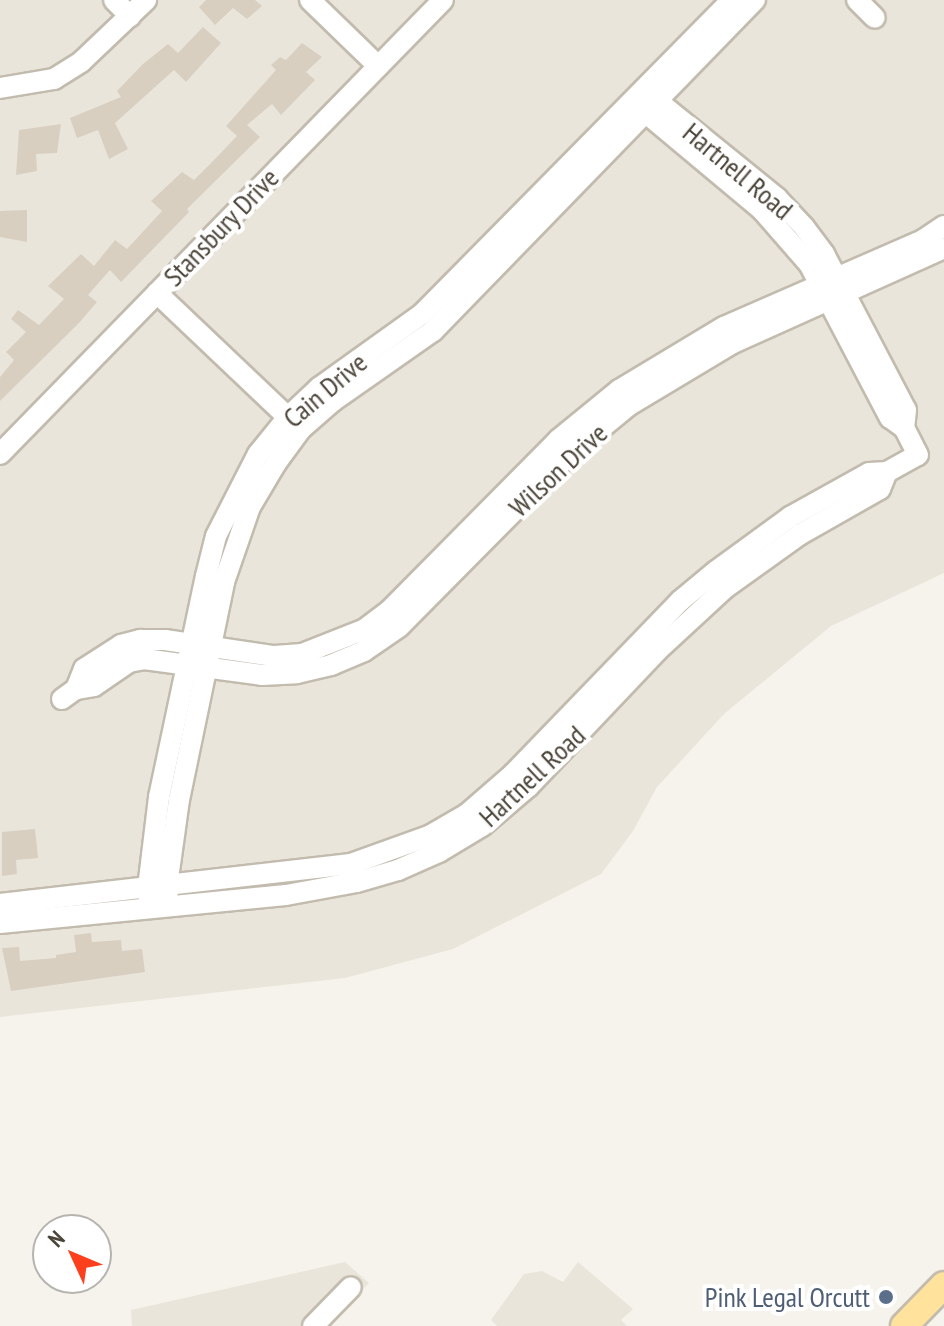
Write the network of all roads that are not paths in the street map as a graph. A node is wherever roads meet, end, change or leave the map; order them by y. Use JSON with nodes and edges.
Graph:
{"nodes":[{"id":1,"x":114,"y":0,"type":"edge"},
{"id":2,"x":146,"y":0,"type":"edge"},
{"id":3,"x":310,"y":0,"type":"edge"},
{"id":4,"x":443,"y":0,"type":"edge"},
{"id":5,"x":732,"y":0,"type":"edge"},
{"id":6,"x":755,"y":0,"type":"edge"},
{"id":7,"x":857,"y":0,"type":"edge"},
{"id":8,"x":130,"y":16,"type":"junction"},
{"id":9,"x":875,"y":18,"type":"dead end"},
{"id":10,"x":378,"y":66,"type":"junction"},
{"id":11,"x":0,"y":88,"type":"edge"},
{"id":12,"x":645,"y":102,"type":"junction"},
{"id":13,"x":944,"y":226,"type":"edge"},
{"id":14,"x":944,"y":248,"type":"edge"},
{"id":15,"x":832,"y":288,"type":"junction"},
{"id":16,"x":157,"y":293,"type":"junction"},
{"id":17,"x":294,"y":423,"type":"junction"},
{"id":18,"x":0,"y":454,"type":"edge"},
{"id":19,"x":198,"y":655,"type":"junction"},
{"id":20,"x":69,"y":694,"type":"dead end"},
{"id":21,"x":158,"y":897,"type":"junction"},
{"id":22,"x":0,"y":904,"type":"edge"},
{"id":23,"x":0,"y":923,"type":"edge"},
{"id":24,"x":944,"y":1285,"type":"edge"},
{"id":25,"x":351,"y":1287,"type":"dead end"},
{"id":26,"x":313,"y":1326,"type":"edge"},
{"id":27,"x":904,"y":1326,"type":"edge"}],
"edges":[{"from":1,"to":8,"type":"street"},
{"from":2,"to":8,"type":"street"},
{"from":3,"to":10,"type":"street"},
{"from":4,"to":10,"type":"street","name":"Stansbury Drive"},
{"from":5,"to":12,"type":"street","name":"Cain Drive"},
{"from":6,"to":12,"type":"street","name":"Cain Drive"},
{"from":7,"to":9,"type":"street"},
{"from":8,"to":11,"type":"street"},
{"from":10,"to":16,"type":"street","name":"Stansbury Drive"},
{"from":12,"to":15,"type":"street","name":"Hartnell Road"},
{"from":12,"to":17,"type":"street","name":"Cain Drive"},
{"from":13,"to":15,"type":"street","name":"Wilson Drive"},
{"from":14,"to":15,"type":"street","name":"Wilson Drive"},
{"from":15,"to":19,"type":"street","name":"Wilson Drive"},
{"from":15,"to":21,"type":"street","name":"Hartnell Road"},
{"from":16,"to":17,"type":"street"},
{"from":16,"to":18,"type":"street","name":"Stansbury Drive"},
{"from":17,"to":19,"type":"street","name":"Cain Drive"},
{"from":19,"to":20,"type":"street","name":"Wilson Drive"},
{"from":19,"to":21,"type":"street","name":"Cain Drive"},
{"from":21,"to":22,"type":"street","name":"Hartnell Road"},
{"from":21,"to":23,"type":"street","name":"Hartnell Road"},
{"from":24,"to":27,"type":"main road"},
{"from":25,"to":26,"type":"street"}]}
